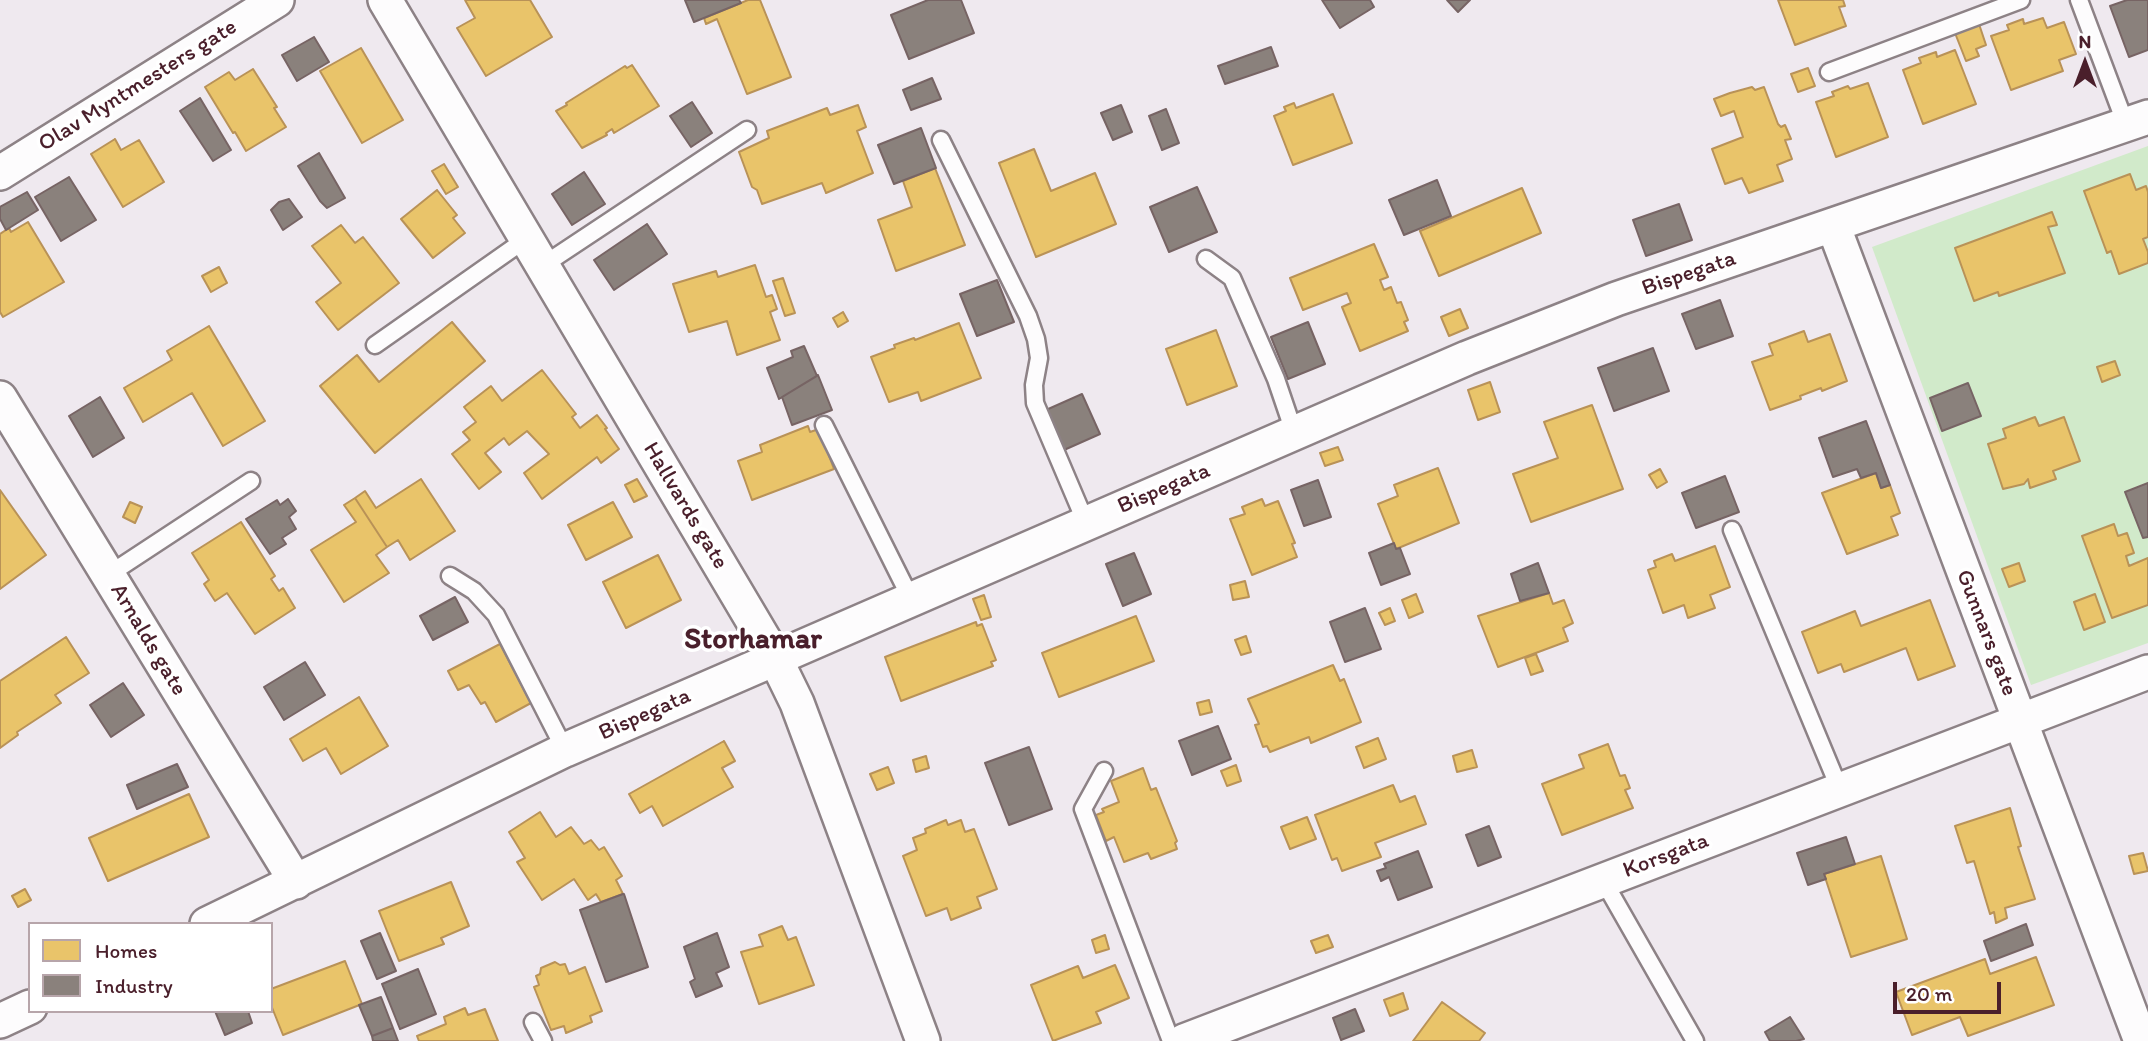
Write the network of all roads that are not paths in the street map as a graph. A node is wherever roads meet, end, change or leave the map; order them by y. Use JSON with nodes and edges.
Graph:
{"nodes":[{"id":1,"x":277,"y":0,"type":"edge"},
{"id":2,"x":385,"y":0,"type":"edge"},
{"id":3,"x":2021,"y":0,"type":"edge"},
{"id":4,"x":2079,"y":0,"type":"edge"},
{"id":5,"x":1829,"y":72,"type":"dead end"},
{"id":6,"x":2137,"y":121,"type":"edge"},
{"id":7,"x":747,"y":130,"type":"dead end"},
{"id":8,"x":941,"y":140,"type":"dead end"},
{"id":9,"x":0,"y":173,"type":"edge"},
{"id":10,"x":1833,"y":225,"type":"junction"},
{"id":11,"x":534,"y":252,"type":"junction"},
{"id":12,"x":1206,"y":259,"type":"dead end"},
{"id":13,"x":375,"y":345,"type":"dead end"},
{"id":14,"x":0,"y":398,"type":"edge"},
{"id":15,"x":824,"y":425,"type":"dead end"},
{"id":16,"x":1294,"y":432,"type":"junction"},
{"id":17,"x":251,"y":481,"type":"dead end"},
{"id":18,"x":1086,"y":523,"type":"junction"},
{"id":19,"x":1732,"y":530,"type":"dead end"},
{"id":20,"x":108,"y":575,"type":"junction"},
{"id":21,"x":450,"y":576,"type":"dead end"},
{"id":22,"x":911,"y":599,"type":"junction"},
{"id":23,"x":775,"y":658,"type":"junction"},
{"id":24,"x":2148,"y":672,"type":"edge"},
{"id":25,"x":2020,"y":722,"type":"junction"},
{"id":26,"x":565,"y":750,"type":"junction"},
{"id":27,"x":1104,"y":771,"type":"dead end"},
{"id":28,"x":1840,"y":790,"type":"junction"},
{"id":29,"x":1603,"y":880,"type":"junction"},
{"id":30,"x":296,"y":882,"type":"junction"},
{"id":31,"x":211,"y":922,"type":"edge"},
{"id":32,"x":28,"y":1008,"type":"edge"},
{"id":33,"x":0,"y":1021,"type":"edge"},
{"id":34,"x":533,"y":1022,"type":"dead end"},
{"id":35,"x":543,"y":1041,"type":"edge"},
{"id":36,"x":923,"y":1041,"type":"edge"},
{"id":37,"x":1171,"y":1041,"type":"edge"},
{"id":38,"x":1184,"y":1041,"type":"edge"},
{"id":39,"x":1695,"y":1041,"type":"edge"},
{"id":40,"x":2141,"y":1041,"type":"edge"}],
"edges":[{"from":1,"to":9,"type":"street","name":"Olav Myntmesters gate"},
{"from":2,"to":11,"type":"street","name":"Hallvards gate"},
{"from":3,"to":5,"type":"lane"},
{"from":4,"to":6,"type":"lane"},
{"from":6,"to":10,"type":"street","name":"Bispegata"},
{"from":7,"to":11,"type":"lane"},
{"from":8,"to":18,"type":"lane"},
{"from":10,"to":16,"type":"street","name":"Bispegata"},
{"from":10,"to":25,"type":"street","name":"Gunnars gate"},
{"from":11,"to":13,"type":"lane"},
{"from":11,"to":23,"type":"street","name":"Hallvards gate"},
{"from":12,"to":16,"type":"lane"},
{"from":14,"to":20,"type":"street","name":"Arnalds gate"},
{"from":15,"to":22,"type":"lane"},
{"from":16,"to":18,"type":"street","name":"Bispegata"},
{"from":17,"to":20,"type":"lane"},
{"from":18,"to":22,"type":"street","name":"Bispegata"},
{"from":19,"to":28,"type":"lane"},
{"from":20,"to":30,"type":"street","name":"Arnalds gate"},
{"from":21,"to":26,"type":"lane"},
{"from":22,"to":23,"type":"street","name":"Bispegata"},
{"from":23,"to":26,"type":"street","name":"Bispegata"},
{"from":23,"to":36,"type":"street","name":"Hallvards gate"},
{"from":24,"to":25,"type":"street","name":"Korsgata"},
{"from":25,"to":28,"type":"street","name":"Korsgata"},
{"from":25,"to":40,"type":"street","name":"Gunnars gate"},
{"from":26,"to":30,"type":"street","name":"Bispegata"},
{"from":27,"to":37,"type":"lane"},
{"from":28,"to":29,"type":"street","name":"Korsgata"},
{"from":29,"to":38,"type":"street","name":"Korsgata"},
{"from":29,"to":39,"type":"lane"},
{"from":30,"to":31,"type":"street","name":"Bispegata"},
{"from":32,"to":33,"type":"street"},
{"from":34,"to":35,"type":"lane"}]}
